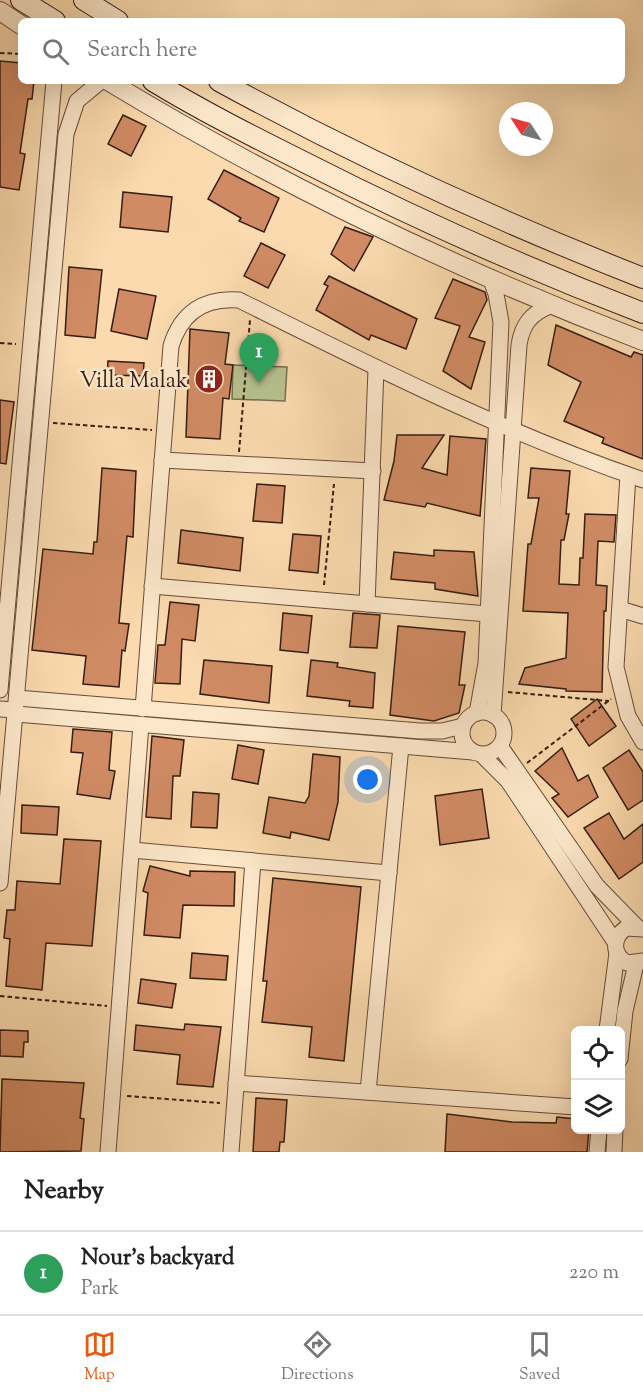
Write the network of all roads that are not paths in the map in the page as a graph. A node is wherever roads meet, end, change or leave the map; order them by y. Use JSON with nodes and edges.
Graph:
{"nodes":[{"id":1,"x":21,"y":0,"type":"edge"},
{"id":2,"x":84,"y":0,"type":"edge"},
{"id":3,"x":0,"y":11,"type":"edge"},
{"id":4,"x":50,"y":18,"type":"edge"},
{"id":5,"x":113,"y":18,"type":"edge"},
{"id":6,"x":18,"y":24,"type":"edge"},
{"id":7,"x":54,"y":84,"type":"edge"},
{"id":8,"x":98,"y":84,"type":"edge"},
{"id":9,"x":113,"y":84,"type":"edge"},
{"id":10,"x":158,"y":84,"type":"edge"},
{"id":11,"x":225,"y":84,"type":"edge"},
{"id":12,"x":643,"y":278,"type":"edge"},
{"id":13,"x":491,"y":280,"type":"junction"},
{"id":14,"x":550,"y":306,"type":"junction"},
{"id":15,"x":643,"y":314,"type":"edge"},
{"id":16,"x":643,"y":341,"type":"edge"},
{"id":17,"x":376,"y":369,"type":"junction"},
{"id":18,"x":496,"y":424,"type":"junction"},
{"id":19,"x":513,"y":431,"type":"junction"},
{"id":20,"x":162,"y":460,"type":"junction"},
{"id":21,"x":373,"y":471,"type":"junction"},
{"id":22,"x":636,"y":477,"type":"edge"},
{"id":23,"x":15,"y":521,"type":"junction"},
{"id":24,"x":32,"y":522,"type":"junction"},
{"id":25,"x":152,"y":586,"type":"junction"},
{"id":26,"x":367,"y":604,"type":"junction"},
{"id":27,"x":620,"y":609,"type":"junction"},
{"id":28,"x":488,"y":614,"type":"junction"},
{"id":29,"x":643,"y":616,"type":"edge"},
{"id":30,"x":0,"y":690,"type":"edge"},
{"id":31,"x":16,"y":708,"type":"junction"},
{"id":32,"x":0,"y":709,"type":"edge"},
{"id":33,"x":142,"y":709,"type":"junction"},
{"id":34,"x":477,"y":713,"type":"junction"},
{"id":35,"x":493,"y":715,"type":"junction"},
{"id":36,"x":141,"y":725,"type":"junction"},
{"id":37,"x":463,"y":726,"type":"junction"},
{"id":38,"x":643,"y":742,"type":"edge"},
{"id":39,"x":401,"y":746,"type":"junction"},
{"id":40,"x":500,"y":746,"type":"junction"},
{"id":41,"x":478,"y":753,"type":"junction"},
{"id":42,"x":132,"y":850,"type":"junction"},
{"id":43,"x":253,"y":861,"type":"junction"},
{"id":44,"x":389,"y":873,"type":"junction"},
{"id":45,"x":0,"y":883,"type":"edge"},
{"id":46,"x":640,"y":928,"type":"edge"},
{"id":47,"x":616,"y":948,"type":"junction"},
{"id":48,"x":639,"y":963,"type":"edge"},
{"id":49,"x":607,"y":1026,"type":"edge"},
{"id":50,"x":624,"y":1026,"type":"edge"},
{"id":51,"x":236,"y":1083,"type":"junction"},
{"id":52,"x":368,"y":1092,"type":"junction"},
{"id":53,"x":571,"y":1107,"type":"edge"},
{"id":54,"x":599,"y":1134,"type":"edge"},
{"id":55,"x":615,"y":1134,"type":"edge"},
{"id":56,"x":108,"y":1152,"type":"edge"},
{"id":57,"x":231,"y":1152,"type":"edge"},
{"id":58,"x":597,"y":1152,"type":"edge"},
{"id":59,"x":614,"y":1152,"type":"edge"}],
"edges":[{"from":1,"to":4,"type":"main road"},
{"from":2,"to":5,"type":"main road"},
{"from":3,"to":6,"type":"street"},
{"from":7,"to":23,"type":"street"},
{"from":8,"to":24,"type":"street"},
{"from":9,"to":13,"type":"street"},
{"from":10,"to":15,"type":"main road"},
{"from":11,"to":12,"type":"main road"},
{"from":13,"to":14,"type":"street"},
{"from":13,"to":18,"type":"street"},
{"from":14,"to":16,"type":"street"},
{"from":14,"to":19,"type":"street"},
{"from":17,"to":18,"type":"street"},
{"from":17,"to":20,"type":"street"},
{"from":17,"to":21,"type":"street"},
{"from":18,"to":19,"type":"street"},
{"from":18,"to":28,"type":"street"},
{"from":19,"to":22,"type":"street"},
{"from":19,"to":35,"type":"street"},
{"from":20,"to":21,"type":"street"},
{"from":20,"to":25,"type":"street"},
{"from":21,"to":26,"type":"street"},
{"from":22,"to":27,"type":"street"},
{"from":23,"to":24,"type":"street"},
{"from":23,"to":30,"type":"street"},
{"from":24,"to":31,"type":"street"},
{"from":25,"to":26,"type":"street"},
{"from":25,"to":33,"type":"street"},
{"from":26,"to":28,"type":"street"},
{"from":27,"to":29,"type":"street"},
{"from":27,"to":38,"type":"street"},
{"from":28,"to":34,"type":"street"},
{"from":31,"to":32,"type":"street"},
{"from":31,"to":33,"type":"street"},
{"from":31,"to":36,"type":"street"},
{"from":31,"to":45,"type":"street"},
{"from":33,"to":37,"type":"street"},
{"from":34,"to":35,"type":"street"},
{"from":34,"to":37,"type":"street"},
{"from":35,"to":40,"type":"street"},
{"from":36,"to":39,"type":"street"},
{"from":36,"to":42,"type":"street"},
{"from":37,"to":41,"type":"street"},
{"from":39,"to":41,"type":"street"},
{"from":39,"to":44,"type":"street"},
{"from":40,"to":41,"type":"street"},
{"from":40,"to":46,"type":"street"},
{"from":41,"to":47,"type":"street"},
{"from":42,"to":43,"type":"street"},
{"from":42,"to":56,"type":"street"},
{"from":43,"to":44,"type":"street"},
{"from":43,"to":51,"type":"street"},
{"from":44,"to":52,"type":"street"},
{"from":46,"to":47,"type":"street"},
{"from":47,"to":48,"type":"street"},
{"from":47,"to":49,"type":"street"},
{"from":48,"to":50,"type":"street"},
{"from":51,"to":52,"type":"street"},
{"from":51,"to":57,"type":"street"},
{"from":52,"to":53,"type":"street"},
{"from":54,"to":58,"type":"street"},
{"from":55,"to":59,"type":"street"}]}
